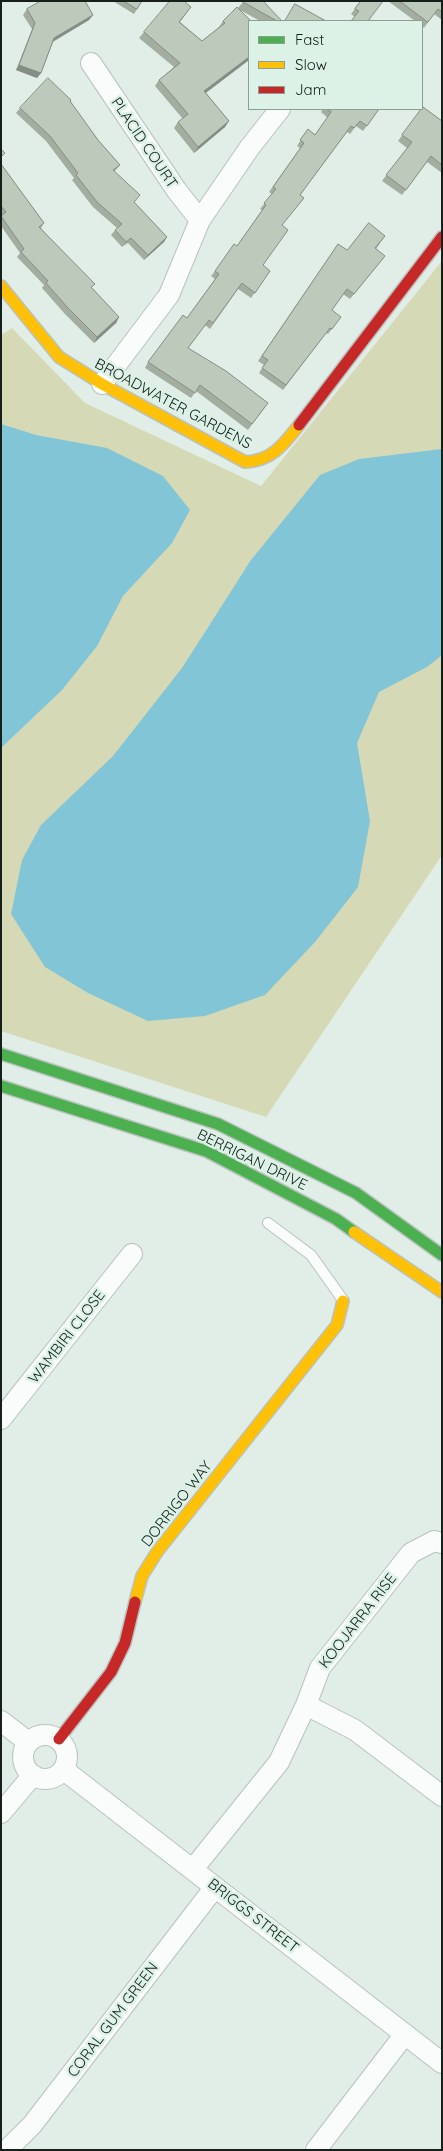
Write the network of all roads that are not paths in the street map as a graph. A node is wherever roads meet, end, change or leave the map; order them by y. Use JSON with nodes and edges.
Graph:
{"nodes":[{"id":1,"x":91,"y":63,"type":"dead end"},
{"id":2,"x":279,"y":110,"type":"edge"},
{"id":3,"x":200,"y":220,"type":"junction"},
{"id":4,"x":442,"y":237,"type":"edge"},
{"id":5,"x":1,"y":286,"type":"edge"},
{"id":6,"x":7,"y":306,"type":"edge"},
{"id":7,"x":102,"y":384,"type":"junction"},
{"id":8,"x":1,"y":1054,"type":"edge"},
{"id":9,"x":1,"y":1086,"type":"edge"},
{"id":10,"x":268,"y":1223,"type":"dead end"},
{"id":11,"x":132,"y":1254,"type":"dead end"},
{"id":12,"x":442,"y":1255,"type":"edge"},
{"id":13,"x":442,"y":1292,"type":"edge"},
{"id":14,"x":343,"y":1301,"type":"joint"},
{"id":15,"x":1,"y":1420,"type":"edge"},
{"id":16,"x":442,"y":1543,"type":"edge"},
{"id":17,"x":306,"y":1705,"type":"junction"},
{"id":18,"x":1,"y":1721,"type":"edge"},
{"id":19,"x":59,"y":1739,"type":"junction"},
{"id":20,"x":28,"y":1742,"type":"junction"},
{"id":21,"x":64,"y":1770,"type":"junction"},
{"id":22,"x":33,"y":1775,"type":"junction"},
{"id":23,"x":442,"y":1796,"type":"edge"},
{"id":24,"x":1,"y":1813,"type":"edge"},
{"id":25,"x":193,"y":1869,"type":"junction"},
{"id":26,"x":215,"y":1887,"type":"junction"},
{"id":27,"x":405,"y":2034,"type":"junction"},
{"id":28,"x":442,"y":2063,"type":"edge"},
{"id":29,"x":7,"y":2150,"type":"edge"},
{"id":30,"x":316,"y":2150,"type":"edge"}],
"edges":[{"from":1,"to":3,"type":"street","name":"PLACID COURT"},
{"from":2,"to":3,"type":"street"},
{"from":3,"to":7,"type":"street"},
{"from":4,"to":7,"type":"street","name":"BROADWATER GARDENS"},
{"from":5,"to":6,"type":"street","name":"BROADWATER GARDENS"},
{"from":6,"to":7,"type":"street","name":"BROADWATER GARDENS"},
{"from":8,"to":12,"type":"street","name":"BERRIGAN DRIVE"},
{"from":9,"to":13,"type":"street","name":"BERRIGAN DRIVE"},
{"from":10,"to":14,"type":"lane"},
{"from":11,"to":15,"type":"street","name":"WAMBIRI CLOSE"},
{"from":14,"to":19,"type":"street","name":"DORRIGO WAY"},
{"from":16,"to":17,"type":"street","name":"KOOJARRA RISE"},
{"from":17,"to":23,"type":"street"},
{"from":17,"to":25,"type":"street","name":"KOOJARRA RISE"},
{"from":18,"to":20,"type":"street"},
{"from":19,"to":20,"type":"street"},
{"from":19,"to":21,"type":"street"},
{"from":20,"to":22,"type":"street"},
{"from":21,"to":22,"type":"street"},
{"from":21,"to":25,"type":"street","name":"BRIGGS STREET"},
{"from":22,"to":24,"type":"street"},
{"from":25,"to":26,"type":"street","name":"BRIGGS STREET"},
{"from":26,"to":27,"type":"street","name":"BRIGGS STREET"},
{"from":26,"to":29,"type":"street","name":"CORAL GUM GREEN"},
{"from":27,"to":28,"type":"street","name":"BRIGGS STREET"},
{"from":27,"to":30,"type":"street"}]}
